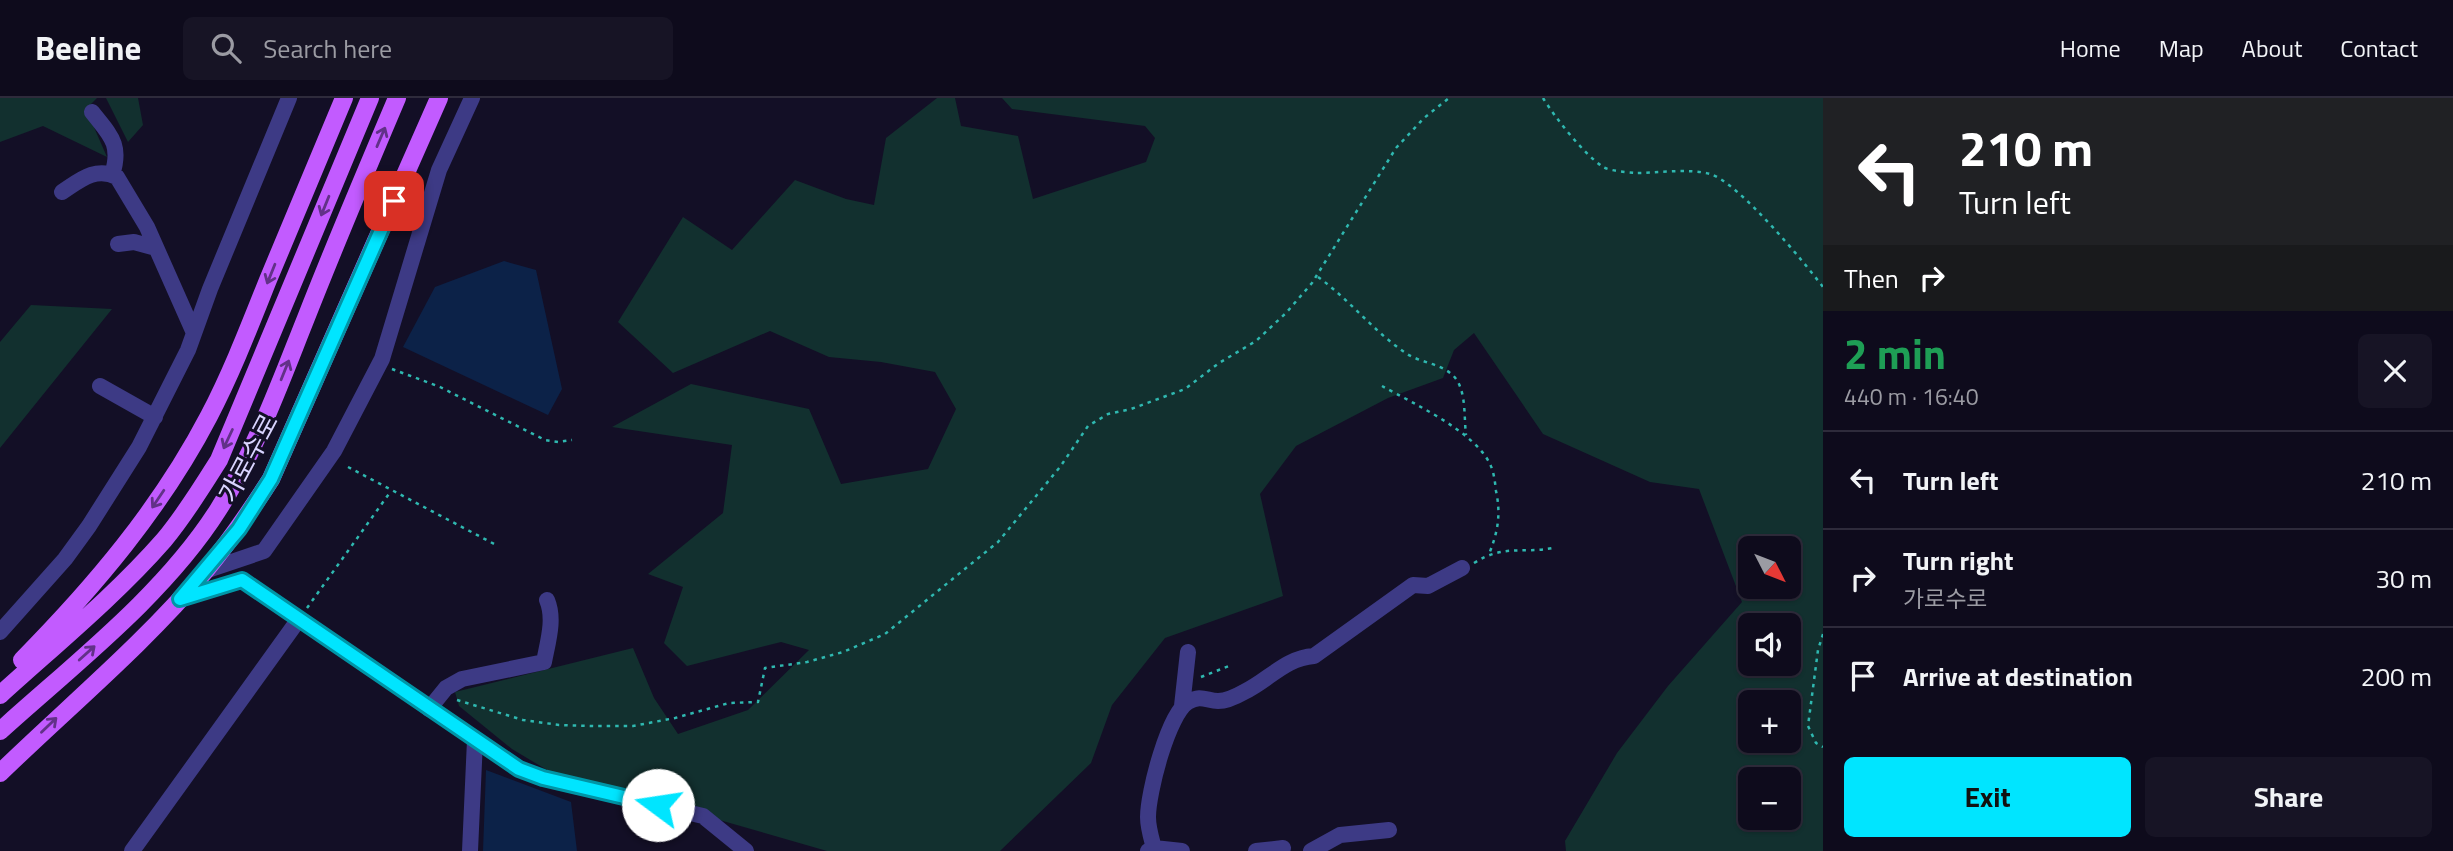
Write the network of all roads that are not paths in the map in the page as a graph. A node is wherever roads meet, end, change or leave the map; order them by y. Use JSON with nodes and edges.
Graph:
{"nodes":[{"id":1,"x":289,"y":98,"type":"edge"},
{"id":2,"x":344,"y":98,"type":"edge"},
{"id":3,"x":370,"y":98,"type":"edge"},
{"id":4,"x":397,"y":98,"type":"edge"},
{"id":5,"x":433,"y":98,"type":"edge"},
{"id":6,"x":439,"y":98,"type":"edge"},
{"id":7,"x":472,"y":98,"type":"edge"},
{"id":8,"x":92,"y":112,"type":"dead end"},
{"id":9,"x":427,"y":127,"type":"junction"},
{"id":10,"x":111,"y":175,"type":"junction"},
{"id":11,"x":62,"y":192,"type":"dead end"},
{"id":12,"x":118,"y":244,"type":"dead end"},
{"id":13,"x":156,"y":248,"type":"junction"},
{"id":14,"x":194,"y":333,"type":"junction"},
{"id":15,"x":100,"y":386,"type":"dead end"},
{"id":16,"x":155,"y":417,"type":"junction"},
{"id":17,"x":1462,"y":568,"type":"road end"},
{"id":18,"x":205,"y":571,"type":"junction"},
{"id":19,"x":180,"y":599,"type":"junction"},
{"id":20,"x":547,"y":600,"type":"dead end"},
{"id":21,"x":299,"y":619,"type":"junction"},
{"id":22,"x":0,"y":632,"type":"edge"},
{"id":23,"x":1188,"y":652,"type":"dead end"},
{"id":24,"x":0,"y":683,"type":"edge"},
{"id":25,"x":0,"y":695,"type":"edge"},
{"id":26,"x":433,"y":705,"type":"junction"},
{"id":27,"x":1182,"y":706,"type":"junction"},
{"id":28,"x":0,"y":732,"type":"edge"},
{"id":29,"x":475,"y":740,"type":"junction"},
{"id":30,"x":0,"y":773,"type":"edge"},
{"id":31,"x":1389,"y":830,"type":"dead end"},
{"id":32,"x":1283,"y":849,"type":"dead end"},
{"id":33,"x":1151,"y":850,"type":"edge"},
{"id":34,"x":132,"y":851,"type":"edge"},
{"id":35,"x":470,"y":851,"type":"edge"},
{"id":36,"x":746,"y":851,"type":"edge"},
{"id":37,"x":1182,"y":851,"type":"edge"},
{"id":38,"x":1256,"y":851,"type":"edge"},
{"id":39,"x":1311,"y":851,"type":"edge"}],
"edges":[{"from":1,"to":14,"type":"street"},
{"from":2,"to":24,"type":"main road","name":"가로수로","one_way":true},
{"from":3,"to":25,"type":"main road","name":"가로수로","one_way":true},
{"from":28,"to":4,"type":"main road","name":"가로수로","one_way":true},
{"from":5,"to":9,"type":"main road"},
{"from":6,"to":9,"type":"main road","name":"가로수로"},
{"from":7,"to":18,"type":"street"},
{"from":8,"to":10,"type":"street"},
{"from":9,"to":18,"type":"main road","name":"가로수로"},
{"from":10,"to":11,"type":"street"},
{"from":10,"to":13,"type":"street"},
{"from":12,"to":13,"type":"street"},
{"from":13,"to":14,"type":"street"},
{"from":14,"to":16,"type":"street"},
{"from":15,"to":16,"type":"street"},
{"from":16,"to":22,"type":"street"},
{"from":17,"to":27,"type":"street"},
{"from":18,"to":19,"type":"main road","name":"가로수로"},
{"from":19,"to":21,"type":"street"},
{"from":30,"to":19,"type":"main road","name":"가로수로","one_way":true},
{"from":20,"to":26,"type":"street"},
{"from":21,"to":26,"type":"street"},
{"from":21,"to":34,"type":"street"},
{"from":23,"to":27,"type":"street"},
{"from":26,"to":29,"type":"street"},
{"from":27,"to":33,"type":"street"},
{"from":29,"to":35,"type":"street"},
{"from":29,"to":36,"type":"street"},
{"from":31,"to":39,"type":"street"},
{"from":32,"to":38,"type":"street"},
{"from":33,"to":37,"type":"street"}]}
